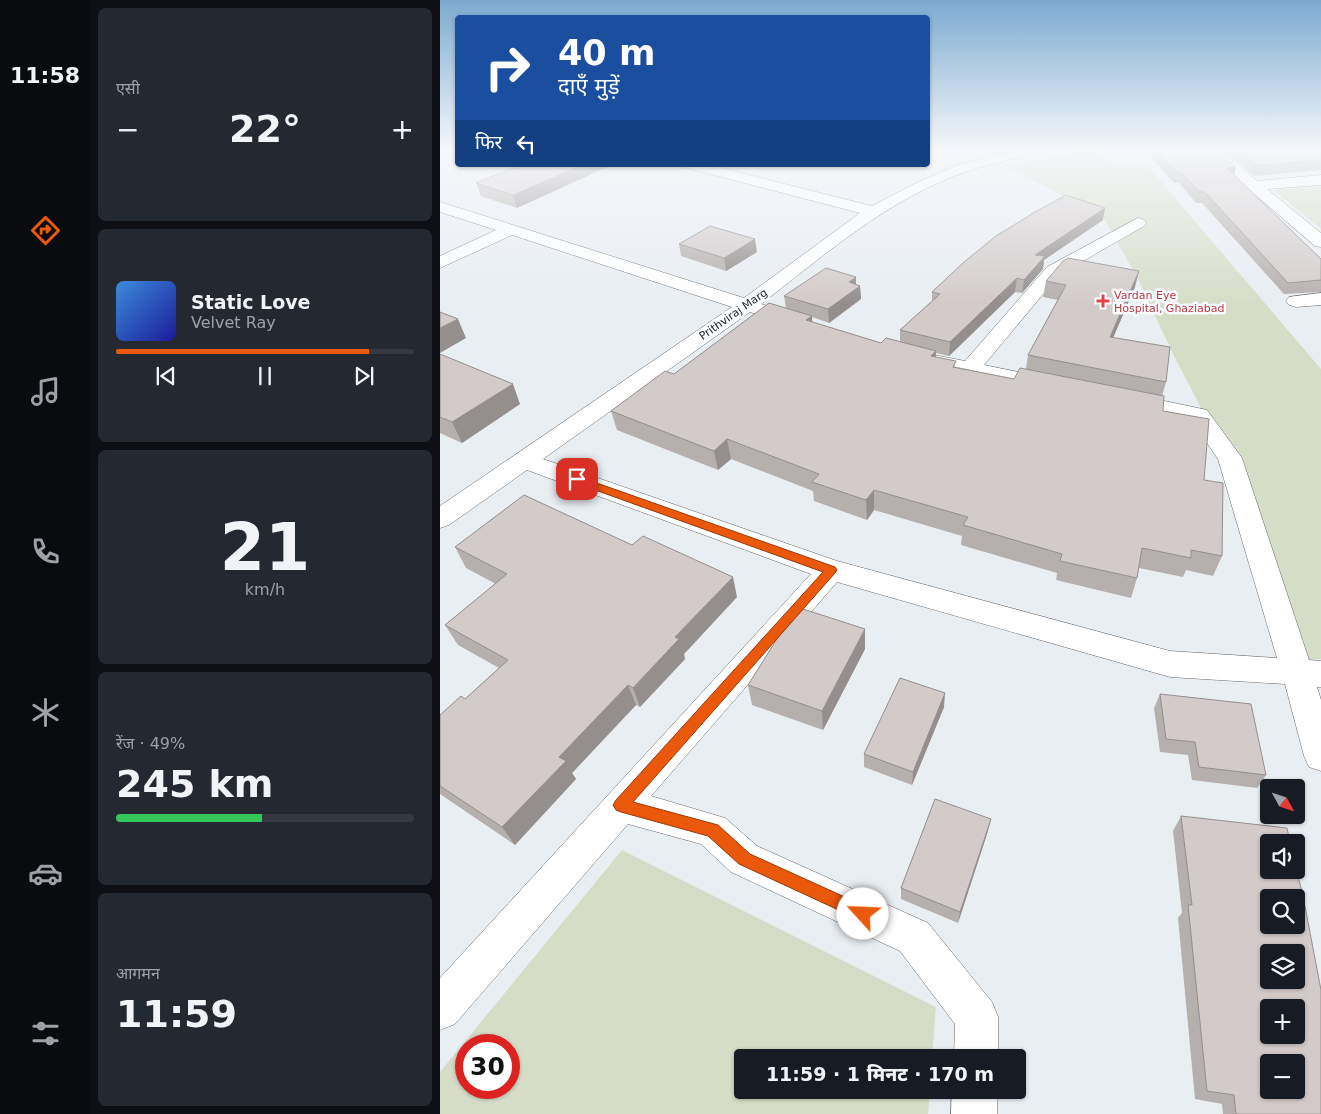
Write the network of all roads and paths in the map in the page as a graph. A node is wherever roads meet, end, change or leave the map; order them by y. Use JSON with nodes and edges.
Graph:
{"nodes":[{"id":1,"x":830,"y":200,"type":"edge"},
{"id":2,"x":894,"y":200,"type":"edge"},
{"id":3,"x":1271,"y":200,"type":"edge"},
{"id":4,"x":440,"y":208,"type":"edge"},
{"id":5,"x":873,"y":211,"type":"junction"},
{"id":6,"x":1138,"y":223,"type":"dead end"},
{"id":7,"x":510,"y":230,"type":"junction"},
{"id":8,"x":1321,"y":242,"type":"edge"},
{"id":9,"x":440,"y":263,"type":"edge"},
{"id":10,"x":1321,"y":299,"type":"edge"},
{"id":11,"x":1296,"y":301,"type":"dead end"},
{"id":12,"x":746,"y":306,"type":"junction"},
{"id":13,"x":810,"y":325,"type":"edge"},
{"id":14,"x":902,"y":353,"type":"edge"},
{"id":15,"x":970,"y":368,"type":"junction"},
{"id":16,"x":1066,"y":388,"type":"edge"},
{"id":17,"x":1114,"y":397,"type":"edge"},
{"id":18,"x":523,"y":460,"type":"junction"},
{"id":19,"x":440,"y":519,"type":"edge"},
{"id":20,"x":831,"y":570,"type":"junction"},
{"id":21,"x":1309,"y":673,"type":"edge"},
{"id":22,"x":1321,"y":756,"type":"edge"},
{"id":23,"x":621,"y":805,"type":"junction"},
{"id":24,"x":440,"y":1009,"type":"edge"},
{"id":25,"x":976,"y":1049,"type":"edge"},
{"id":26,"x":975,"y":1099,"type":"edge"},
{"id":27,"x":974,"y":1114,"type":"edge"}],
"edges":[{"from":1,"to":5,"type":"street"},
{"from":2,"to":5,"type":"street","name":"Prithviraj Marg"},
{"from":3,"to":8,"type":"street"},
{"from":4,"to":7,"type":"street"},
{"from":5,"to":12,"type":"street","name":"Prithviraj Marg"},
{"from":6,"to":15,"type":"street"},
{"from":7,"to":9,"type":"street"},
{"from":7,"to":12,"type":"street"},
{"from":10,"to":11,"type":"street"},
{"from":12,"to":13,"type":"street"},
{"from":12,"to":18,"type":"street","name":"Prithviraj Marg"},
{"from":14,"to":15,"type":"street"},
{"from":15,"to":16,"type":"street"},
{"from":17,"to":21,"type":"street"},
{"from":18,"to":19,"type":"street","name":"Prithviraj Marg"},
{"from":18,"to":20,"type":"street"},
{"from":20,"to":21,"type":"street"},
{"from":20,"to":23,"type":"street"},
{"from":21,"to":22,"type":"street"},
{"from":23,"to":24,"type":"street"},
{"from":23,"to":25,"type":"street"},
{"from":26,"to":27,"type":"street"}]}
